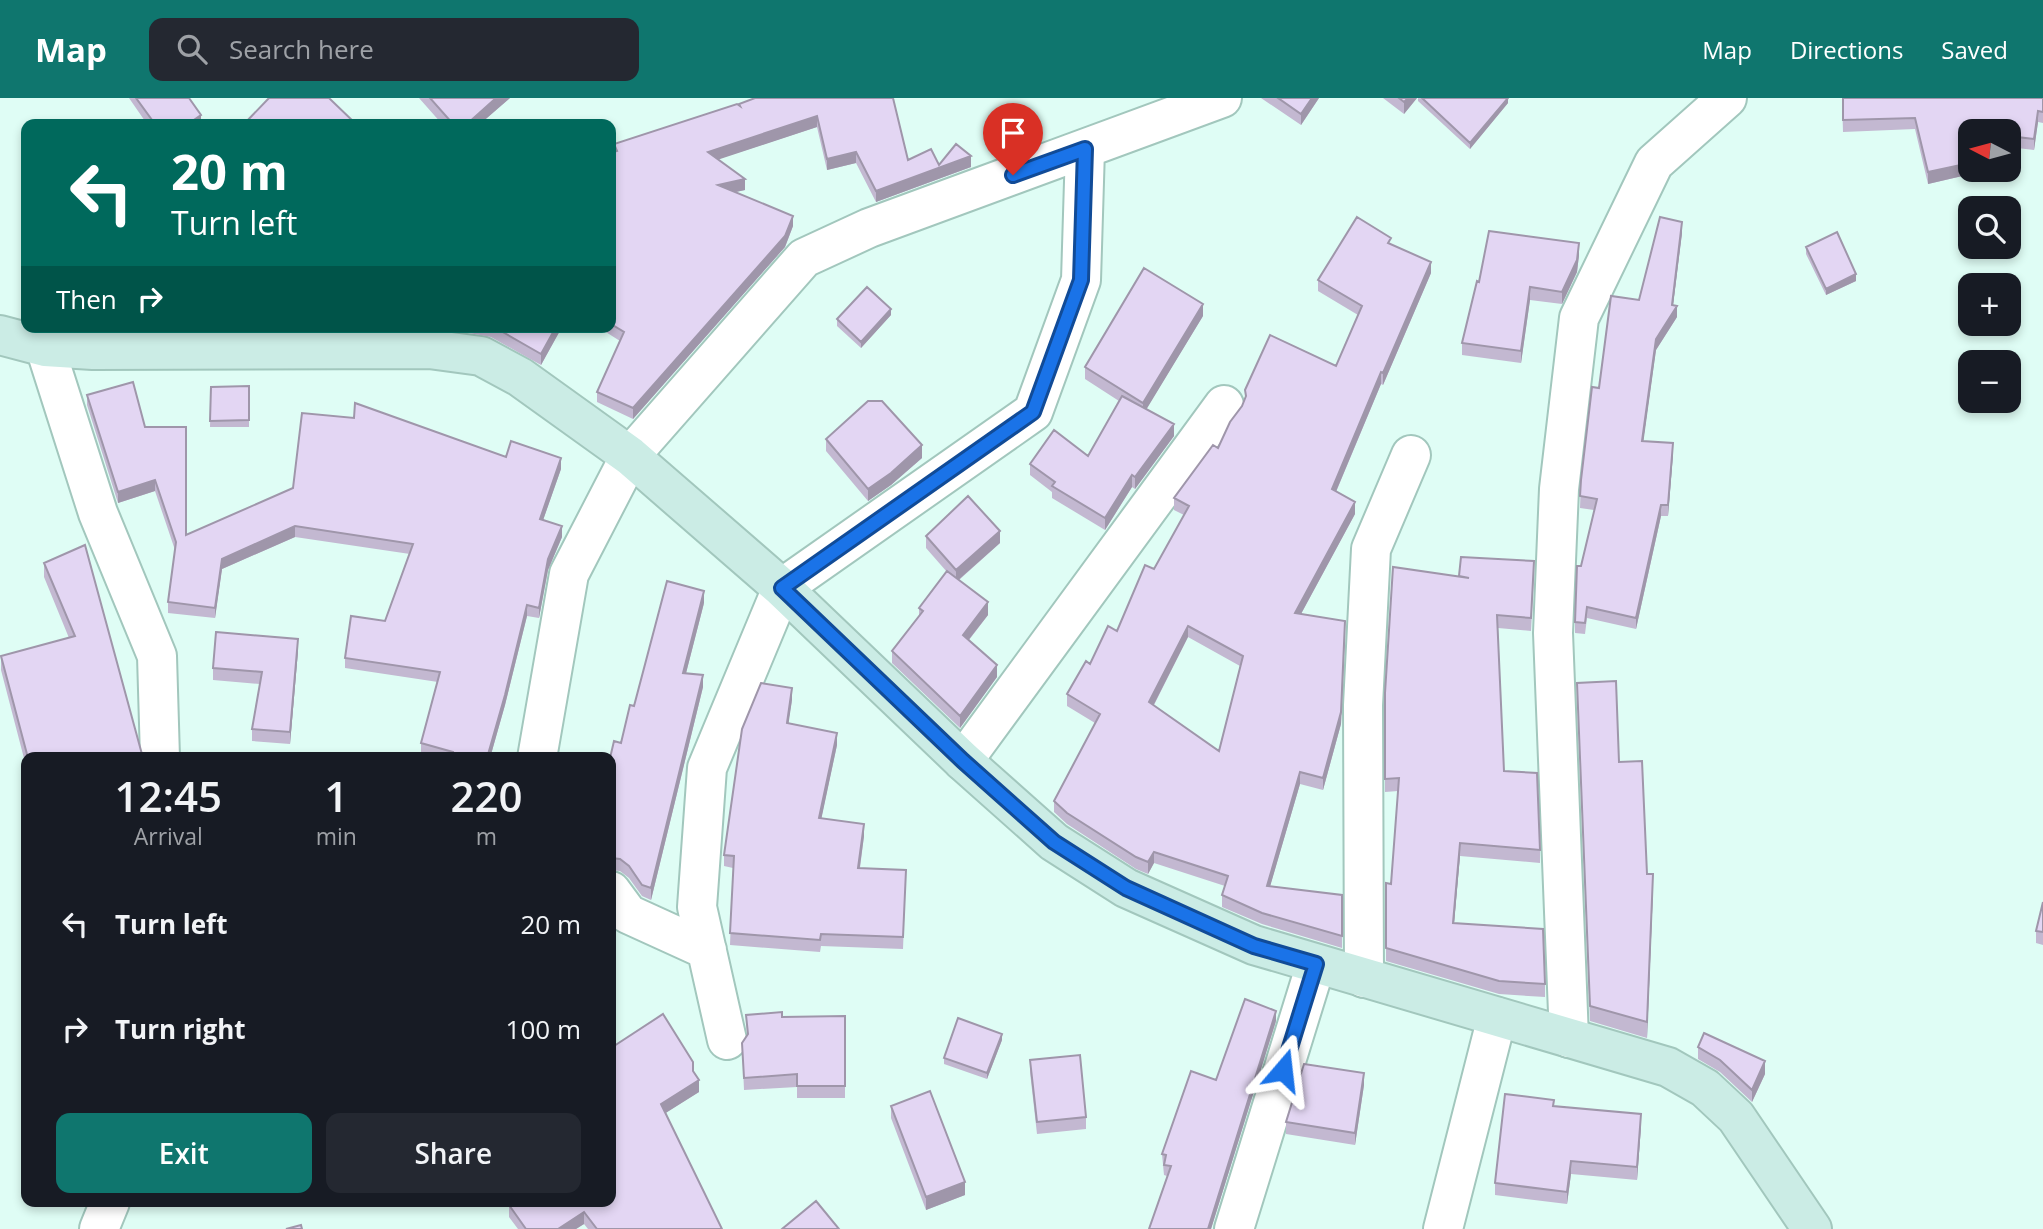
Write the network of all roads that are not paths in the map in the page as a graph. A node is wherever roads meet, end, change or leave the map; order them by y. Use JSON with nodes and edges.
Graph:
{"nodes":[{"id":1,"x":1222,"y":98,"type":"edge"},
{"id":2,"x":1727,"y":98,"type":"edge"},
{"id":3,"x":1085,"y":149,"type":"junction"},
{"id":4,"x":0,"y":335,"type":"edge"},
{"id":5,"x":45,"y":346,"type":"junction"},
{"id":6,"x":1224,"y":405,"type":"dead end"},
{"id":7,"x":1411,"y":455,"type":"dead end"},
{"id":8,"x":630,"y":456,"type":"junction"},
{"id":9,"x":782,"y":588,"type":"junction"},
{"id":10,"x":160,"y":752,"type":"edge"},
{"id":11,"x":538,"y":752,"type":"edge"},
{"id":12,"x":963,"y":761,"type":"junction"},
{"id":13,"x":616,"y":898,"type":"edge"},
{"id":14,"x":707,"y":950,"type":"junction"},
{"id":15,"x":1316,"y":964,"type":"junction"},
{"id":16,"x":1364,"y":978,"type":"junction"},
{"id":17,"x":1497,"y":1017,"type":"junction"},
{"id":18,"x":1569,"y":1038,"type":"junction"},
{"id":19,"x":727,"y":1040,"type":"dead end"},
{"id":20,"x":108,"y":1207,"type":"edge"},
{"id":21,"x":99,"y":1229,"type":"edge"},
{"id":22,"x":1234,"y":1229,"type":"edge"},
{"id":23,"x":1443,"y":1229,"type":"edge"},
{"id":24,"x":1812,"y":1229,"type":"edge"}],
"edges":[{"from":1,"to":3,"type":"street"},
{"from":2,"to":18,"type":"street"},
{"from":3,"to":8,"type":"street"},
{"from":3,"to":9,"type":"street"},
{"from":4,"to":5,"type":"main road"},
{"from":5,"to":8,"type":"main road"},
{"from":5,"to":10,"type":"street"},
{"from":6,"to":12,"type":"street"},
{"from":7,"to":16,"type":"street"},
{"from":8,"to":9,"type":"main road"},
{"from":8,"to":11,"type":"street"},
{"from":9,"to":12,"type":"main road"},
{"from":9,"to":14,"type":"street"},
{"from":12,"to":15,"type":"main road"},
{"from":13,"to":14,"type":"street"},
{"from":14,"to":19,"type":"street"},
{"from":15,"to":16,"type":"main road"},
{"from":15,"to":22,"type":"street"},
{"from":16,"to":17,"type":"main road"},
{"from":17,"to":18,"type":"main road"},
{"from":17,"to":23,"type":"street"},
{"from":18,"to":24,"type":"main road"},
{"from":20,"to":21,"type":"street"}]}
